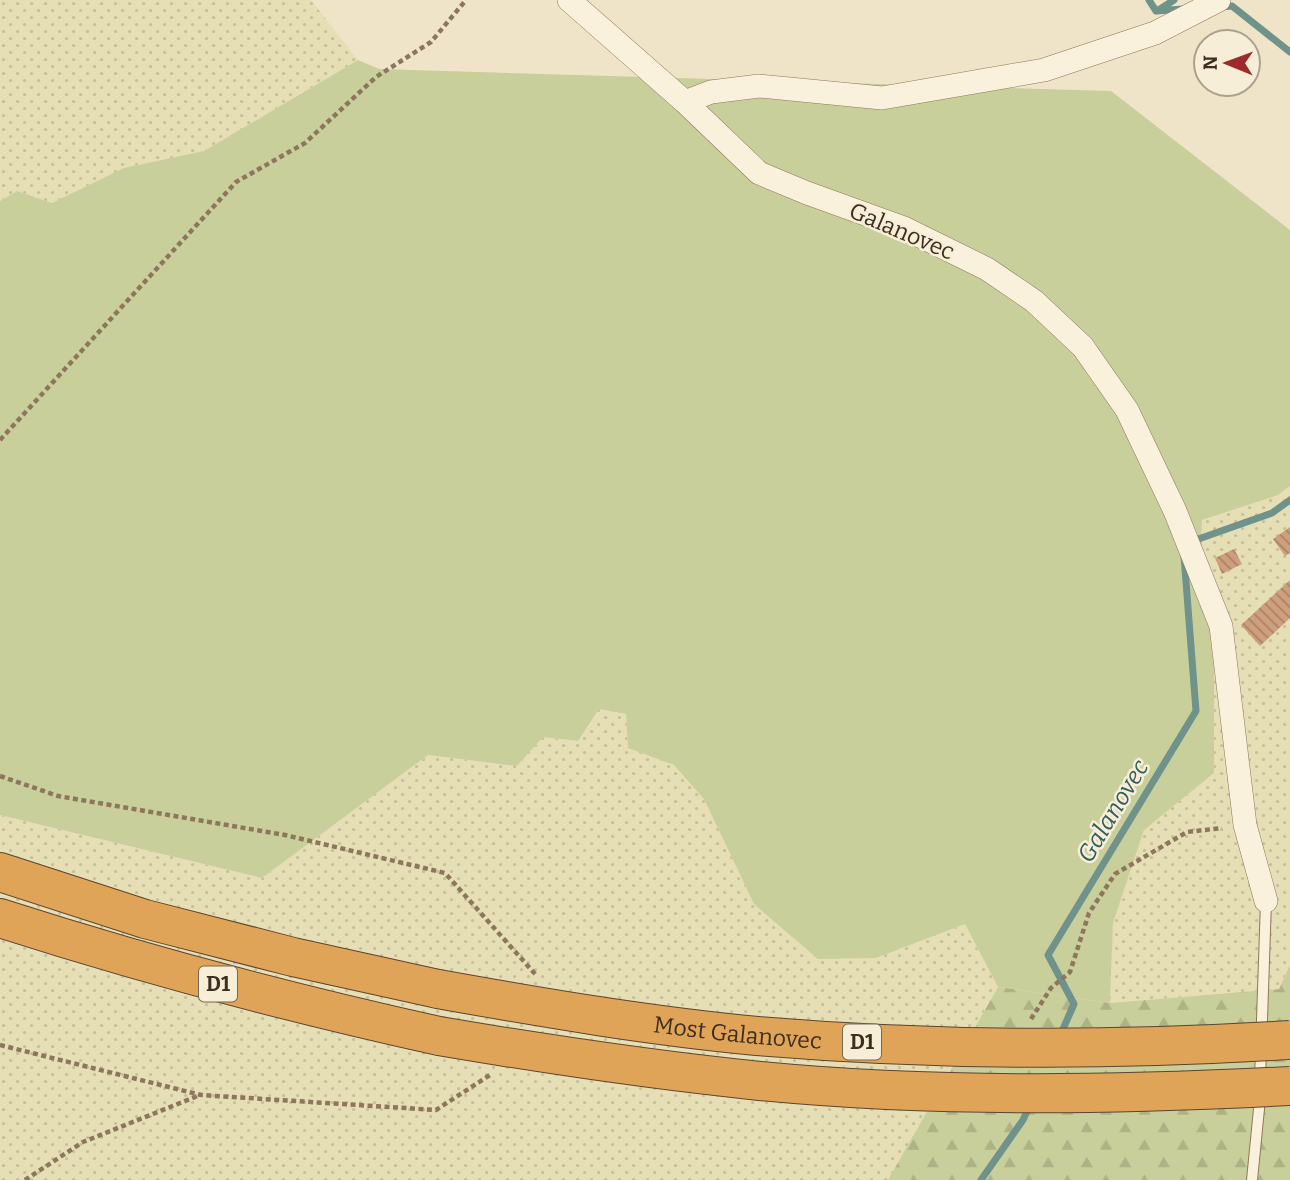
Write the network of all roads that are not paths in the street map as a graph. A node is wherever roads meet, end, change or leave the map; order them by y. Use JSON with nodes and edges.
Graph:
{"nodes":[{"id":1,"x":569,"y":0,"type":"edge"},
{"id":2,"x":1219,"y":0,"type":"edge"},
{"id":3,"x":685,"y":102,"type":"junction"},
{"id":4,"x":0,"y":872,"type":"edge"},
{"id":5,"x":1266,"y":901,"type":"joint"},
{"id":6,"x":0,"y":918,"type":"edge"},
{"id":7,"x":1290,"y":1040,"type":"edge"},
{"id":8,"x":1290,"y":1086,"type":"edge"},
{"id":9,"x":1252,"y":1180,"type":"edge"}],
"edges":[{"from":1,"to":3,"type":"street","name":"Galanovec"},
{"from":2,"to":3,"type":"street"},
{"from":3,"to":5,"type":"street","name":"Galanovec"},
{"from":4,"to":7,"type":"highway","name":"Most Galanovec","number":"D1","bridge":true},
{"from":5,"to":9,"type":"lane"},
{"from":6,"to":8,"type":"highway","name":"Most Galanovec","number":"D1","bridge":true}]}
